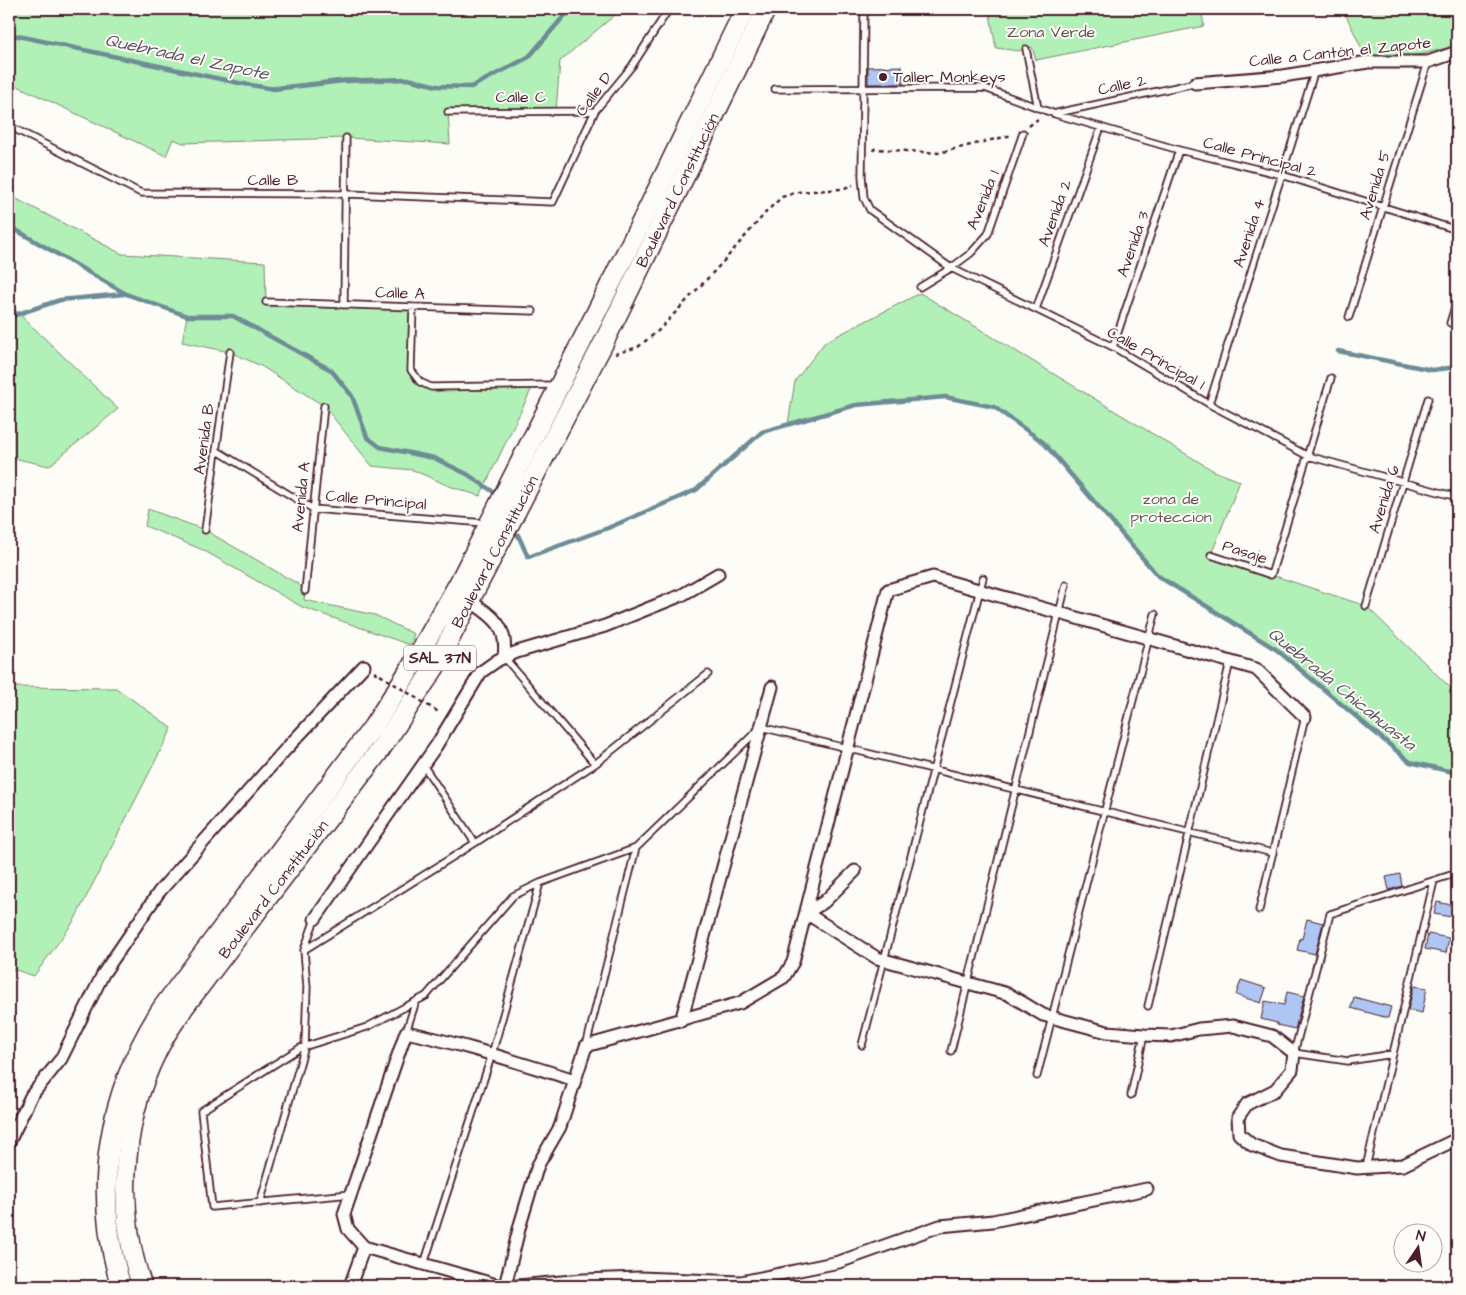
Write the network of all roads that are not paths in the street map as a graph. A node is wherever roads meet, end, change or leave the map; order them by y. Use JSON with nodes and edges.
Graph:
{"nodes":[{"id":1,"x":669,"y":9,"type":"edge"},
{"id":2,"x":745,"y":9,"type":"edge"},
{"id":3,"x":766,"y":9,"type":"edge"},
{"id":4,"x":864,"y":9,"type":"edge"},
{"id":5,"x":1026,"y":49,"type":"dead end"},
{"id":6,"x":1457,"y":52,"type":"edge"},
{"id":7,"x":1428,"y":62,"type":"junction"},
{"id":8,"x":1315,"y":70,"type":"junction"},
{"id":9,"x":1195,"y":83,"type":"joint"},
{"id":10,"x":863,"y":88,"type":"junction"},
{"id":11,"x":775,"y":89,"type":"dead end"},
{"id":12,"x":1038,"y":108,"type":"junction"},
{"id":13,"x":595,"y":111,"type":"junction"},
{"id":14,"x":448,"y":112,"type":"dead end"},
{"id":15,"x":1055,"y":114,"type":"junction"},
{"id":16,"x":9,"y":126,"type":"edge"},
{"id":17,"x":1101,"y":126,"type":"junction"},
{"id":18,"x":1024,"y":133,"type":"road end"},
{"id":19,"x":346,"y":138,"type":"dead end"},
{"id":20,"x":1179,"y":150,"type":"junction"},
{"id":21,"x":1282,"y":175,"type":"junction"},
{"id":22,"x":345,"y":194,"type":"junction"},
{"id":23,"x":553,"y":202,"type":"joint"},
{"id":24,"x":1383,"y":207,"type":"junction"},
{"id":25,"x":1457,"y":230,"type":"edge"},
{"id":26,"x":951,"y":268,"type":"junction"},
{"id":27,"x":920,"y":287,"type":"dead end"},
{"id":28,"x":1457,"y":300,"type":"edge"},
{"id":29,"x":266,"y":302,"type":"dead end"},
{"id":30,"x":344,"y":304,"type":"junction"},
{"id":31,"x":413,"y":307,"type":"junction"},
{"id":32,"x":1036,"y":309,"type":"junction"},
{"id":33,"x":533,"y":311,"type":"dead end"},
{"id":34,"x":1349,"y":316,"type":"dead end"},
{"id":35,"x":1450,"y":323,"type":"dead end"},
{"id":36,"x":1112,"y":348,"type":"junction"},
{"id":37,"x":230,"y":352,"type":"dead end"},
{"id":38,"x":1331,"y":378,"type":"dead end"},
{"id":39,"x":559,"y":385,"type":"junction"},
{"id":40,"x":1428,"y":399,"type":"dead end"},
{"id":41,"x":1209,"y":404,"type":"junction"},
{"id":42,"x":324,"y":406,"type":"dead end"},
{"id":43,"x":216,"y":450,"type":"junction"},
{"id":44,"x":1308,"y":456,"type":"junction"},
{"id":45,"x":1404,"y":481,"type":"junction"},
{"id":46,"x":1457,"y":497,"type":"edge"},
{"id":47,"x":313,"y":509,"type":"junction"},
{"id":48,"x":489,"y":524,"type":"junction"},
{"id":49,"x":205,"y":530,"type":"dead end"},
{"id":50,"x":1211,"y":556,"type":"dead end"},
{"id":51,"x":718,"y":574,"type":"dead end"},
{"id":52,"x":983,"y":578,"type":"dead end"},
{"id":53,"x":1066,"y":585,"type":"dead end"},
{"id":54,"x":980,"y":590,"type":"junction"},
{"id":55,"x":305,"y":591,"type":"dead end"},
{"id":56,"x":470,"y":601,"type":"junction"},
{"id":57,"x":1366,"y":606,"type":"dead end"},
{"id":58,"x":1059,"y":613,"type":"junction"},
{"id":59,"x":1155,"y":614,"type":"dead end"},
{"id":60,"x":1149,"y":638,"type":"junction"},
{"id":61,"x":504,"y":657,"type":"junction"},
{"id":62,"x":1230,"y":662,"type":"junction"},
{"id":63,"x":364,"y":666,"type":"dead end"},
{"id":64,"x":708,"y":674,"type":"dead end"},
{"id":65,"x":1457,"y":681,"type":"edge"},
{"id":66,"x":772,"y":687,"type":"dead end"},
{"id":67,"x":1454,"y":692,"type":"dead end"},
{"id":68,"x":1305,"y":717,"type":"joint"},
{"id":69,"x":761,"y":727,"type":"junction"},
{"id":70,"x":848,"y":748,"type":"junction"},
{"id":71,"x":595,"y":764,"type":"junction"},
{"id":72,"x":423,"y":765,"type":"junction"},
{"id":73,"x":934,"y":770,"type":"junction"},
{"id":74,"x":1015,"y":790,"type":"junction"},
{"id":75,"x":1105,"y":811,"type":"junction"},
{"id":76,"x":1189,"y":832,"type":"junction"},
{"id":77,"x":475,"y":843,"type":"junction"},
{"id":78,"x":636,"y":848,"type":"junction"},
{"id":79,"x":1273,"y":853,"type":"junction"},
{"id":80,"x":855,"y":871,"type":"dead end"},
{"id":81,"x":1457,"y":873,"type":"edge"},
{"id":82,"x":1434,"y":881,"type":"junction"},
{"id":83,"x":540,"y":883,"type":"junction"},
{"id":84,"x":1259,"y":910,"type":"dead end"},
{"id":85,"x":806,"y":913,"type":"junction"},
{"id":86,"x":315,"y":919,"type":"joint"},
{"id":87,"x":304,"y":950,"type":"junction"},
{"id":88,"x":884,"y":960,"type":"junction"},
{"id":89,"x":967,"y":983,"type":"junction"},
{"id":90,"x":416,"y":1001,"type":"junction"},
{"id":91,"x":1148,"y":1006,"type":"dead end"},
{"id":92,"x":1052,"y":1018,"type":"junction"},
{"id":93,"x":681,"y":1021,"type":"junction"},
{"id":94,"x":406,"y":1032,"type":"junction"},
{"id":95,"x":1144,"y":1034,"type":"junction"},
{"id":96,"x":862,"y":1045,"type":"dead end"},
{"id":97,"x":305,"y":1046,"type":"junction"},
{"id":98,"x":586,"y":1046,"type":"junction"},
{"id":99,"x":951,"y":1050,"type":"dead end"},
{"id":100,"x":492,"y":1054,"type":"junction"},
{"id":101,"x":1294,"y":1054,"type":"junction"},
{"id":102,"x":1393,"y":1054,"type":"junction"},
{"id":103,"x":1037,"y":1076,"type":"dead end"},
{"id":104,"x":575,"y":1080,"type":"junction"},
{"id":105,"x":1131,"y":1095,"type":"dead end"},
{"id":106,"x":1457,"y":1140,"type":"edge"},
{"id":107,"x":9,"y":1142,"type":"edge"},
{"id":108,"x":1366,"y":1168,"type":"junction"},
{"id":109,"x":1147,"y":1189,"type":"dead end"},
{"id":110,"x":351,"y":1194,"type":"junction"},
{"id":111,"x":260,"y":1203,"type":"junction"},
{"id":112,"x":364,"y":1247,"type":"junction"},
{"id":113,"x":424,"y":1264,"type":"junction"},
{"id":114,"x":121,"y":1286,"type":"edge"},
{"id":115,"x":142,"y":1286,"type":"edge"},
{"id":116,"x":350,"y":1286,"type":"edge"},
{"id":117,"x":500,"y":1286,"type":"edge"},
{"id":118,"x":505,"y":1286,"type":"edge"},
{"id":119,"x":518,"y":1286,"type":"edge"}],
"edges":[{"from":1,"to":13,"type":"lane","name":"Calle D"},
{"from":2,"to":39,"type":"highway","name":"Boulevard Constitución","number":"SAL 37N"},
{"from":3,"to":56,"type":"highway","name":"Boulevard Constitución","number":"SAL 37N"},
{"from":4,"to":10,"type":"lane"},
{"from":5,"to":12,"type":"lane"},
{"from":6,"to":7,"type":"street","name":"Calle a Cantón el Zapote"},
{"from":7,"to":8,"type":"street","name":"Calle a Cantón el Zapote"},
{"from":7,"to":24,"type":"lane","name":"Avenida 5"},
{"from":8,"to":9,"type":"street","name":"Calle a Cantón el Zapote"},
{"from":8,"to":21,"type":"lane","name":"Avenida 4"},
{"from":9,"to":15,"type":"lane","name":"Calle 2"},
{"from":10,"to":11,"type":"lane","name":"Calle Principal 2"},
{"from":10,"to":12,"type":"lane","name":"Calle Principal 2"},
{"from":10,"to":26,"type":"lane","name":"Calle Principal 1"},
{"from":12,"to":15,"type":"lane","name":"Calle Principal 2"},
{"from":13,"to":14,"type":"lane","name":"Calle C"},
{"from":13,"to":23,"type":"lane","name":"Calle D"},
{"from":15,"to":17,"type":"lane","name":"Calle Principal 2"},
{"from":16,"to":22,"type":"lane","name":"Calle B"},
{"from":17,"to":20,"type":"lane","name":"Calle Principal 2"},
{"from":17,"to":32,"type":"lane","name":"Avenida 2"},
{"from":18,"to":26,"type":"lane","name":"Avenida 1"},
{"from":19,"to":22,"type":"lane"},
{"from":20,"to":21,"type":"lane","name":"Calle Principal 2"},
{"from":20,"to":36,"type":"lane","name":"Avenida 3"},
{"from":21,"to":24,"type":"lane","name":"Calle Principal 2"},
{"from":21,"to":41,"type":"lane","name":"Avenida 4"},
{"from":22,"to":23,"type":"lane","name":"Calle B"},
{"from":22,"to":30,"type":"lane"},
{"from":24,"to":25,"type":"lane","name":"Calle Principal 2"},
{"from":24,"to":34,"type":"lane","name":"Avenida 5"},
{"from":26,"to":27,"type":"lane","name":"Avenida 1"},
{"from":26,"to":32,"type":"lane","name":"Calle Principal 1"},
{"from":28,"to":35,"type":"lane"},
{"from":29,"to":30,"type":"lane","name":"Calle A"},
{"from":30,"to":31,"type":"lane","name":"Calle A"},
{"from":31,"to":33,"type":"lane","name":"Calle A"},
{"from":31,"to":39,"type":"lane"},
{"from":32,"to":36,"type":"lane","name":"Calle Principal 1"},
{"from":36,"to":41,"type":"lane","name":"Calle Principal 1"},
{"from":37,"to":43,"type":"lane","name":"Avenida B"},
{"from":38,"to":44,"type":"lane"},
{"from":39,"to":48,"type":"highway","name":"Boulevard Constitución","number":"SAL 37N"},
{"from":40,"to":45,"type":"lane","name":"Avenida 6"},
{"from":41,"to":44,"type":"lane","name":"Calle Principal 1"},
{"from":42,"to":47,"type":"lane","name":"Avenida A"},
{"from":43,"to":47,"type":"lane","name":"Calle Principal"},
{"from":43,"to":49,"type":"lane","name":"Avenida B"},
{"from":44,"to":45,"type":"lane","name":"Calle Principal 1"},
{"from":44,"to":50,"type":"lane","name":"Pasaje"},
{"from":45,"to":46,"type":"lane","name":"Calle Principal 1"},
{"from":45,"to":57,"type":"lane","name":"Avenida 6"},
{"from":47,"to":48,"type":"lane","name":"Calle Principal"},
{"from":47,"to":55,"type":"lane","name":"Avenida A"},
{"from":48,"to":114,"type":"highway","name":"Boulevard Constitución","number":"SAL 37N"},
{"from":51,"to":61,"type":"street"},
{"from":52,"to":54,"type":"lane"},
{"from":53,"to":58,"type":"lane"},
{"from":54,"to":58,"type":"street"},
{"from":54,"to":70,"type":"street"},
{"from":54,"to":73,"type":"lane"},
{"from":56,"to":61,"type":"street"},
{"from":56,"to":115,"type":"highway","name":"Boulevard Constitución","number":"SAL 37N"},
{"from":58,"to":60,"type":"street"},
{"from":58,"to":74,"type":"lane"},
{"from":59,"to":60,"type":"lane"},
{"from":60,"to":62,"type":"street"},
{"from":60,"to":75,"type":"lane"},
{"from":61,"to":71,"type":"lane"},
{"from":61,"to":72,"type":"street"},
{"from":62,"to":68,"type":"street"},
{"from":62,"to":76,"type":"lane"},
{"from":63,"to":107,"type":"street"},
{"from":64,"to":71,"type":"lane"},
{"from":65,"to":67,"type":"lane"},
{"from":66,"to":69,"type":"street"},
{"from":68,"to":79,"type":"lane"},
{"from":69,"to":70,"type":"lane"},
{"from":69,"to":78,"type":"lane"},
{"from":69,"to":93,"type":"street"},
{"from":70,"to":73,"type":"lane"},
{"from":70,"to":85,"type":"street"},
{"from":71,"to":77,"type":"lane"},
{"from":72,"to":77,"type":"lane"},
{"from":72,"to":86,"type":"street"},
{"from":73,"to":74,"type":"lane"},
{"from":73,"to":88,"type":"lane"},
{"from":74,"to":75,"type":"lane"},
{"from":74,"to":89,"type":"lane"},
{"from":75,"to":76,"type":"lane"},
{"from":75,"to":92,"type":"lane"},
{"from":76,"to":79,"type":"lane"},
{"from":76,"to":91,"type":"lane"},
{"from":77,"to":87,"type":"lane"},
{"from":78,"to":83,"type":"lane"},
{"from":78,"to":98,"type":"lane"},
{"from":79,"to":84,"type":"lane"},
{"from":80,"to":85,"type":"street"},
{"from":81,"to":82,"type":"lane"},
{"from":82,"to":101,"type":"lane"},
{"from":82,"to":102,"type":"lane"},
{"from":83,"to":90,"type":"lane"},
{"from":83,"to":100,"type":"lane"},
{"from":85,"to":88,"type":"street"},
{"from":85,"to":93,"type":"street"},
{"from":86,"to":87,"type":"lane"},
{"from":87,"to":97,"type":"lane"},
{"from":88,"to":89,"type":"street"},
{"from":88,"to":96,"type":"lane"},
{"from":89,"to":92,"type":"street"},
{"from":89,"to":99,"type":"lane"},
{"from":90,"to":94,"type":"lane"},
{"from":90,"to":97,"type":"lane"},
{"from":92,"to":95,"type":"street"},
{"from":92,"to":103,"type":"lane"},
{"from":93,"to":98,"type":"street"},
{"from":94,"to":100,"type":"street"},
{"from":94,"to":110,"type":"street"},
{"from":95,"to":101,"type":"street"},
{"from":95,"to":105,"type":"lane"},
{"from":97,"to":111,"type":"lane"},
{"from":97,"to":111,"type":"lane"},
{"from":98,"to":104,"type":"street"},
{"from":100,"to":104,"type":"street"},
{"from":100,"to":113,"type":"lane"},
{"from":101,"to":102,"type":"lane"},
{"from":101,"to":108,"type":"street"},
{"from":102,"to":108,"type":"lane"},
{"from":104,"to":118,"type":"street"},
{"from":106,"to":108,"type":"street"},
{"from":109,"to":119,"type":"street"},
{"from":110,"to":111,"type":"lane"},
{"from":110,"to":112,"type":"street"},
{"from":112,"to":113,"type":"street"},
{"from":112,"to":116,"type":"street"},
{"from":113,"to":117,"type":"street"}]}
